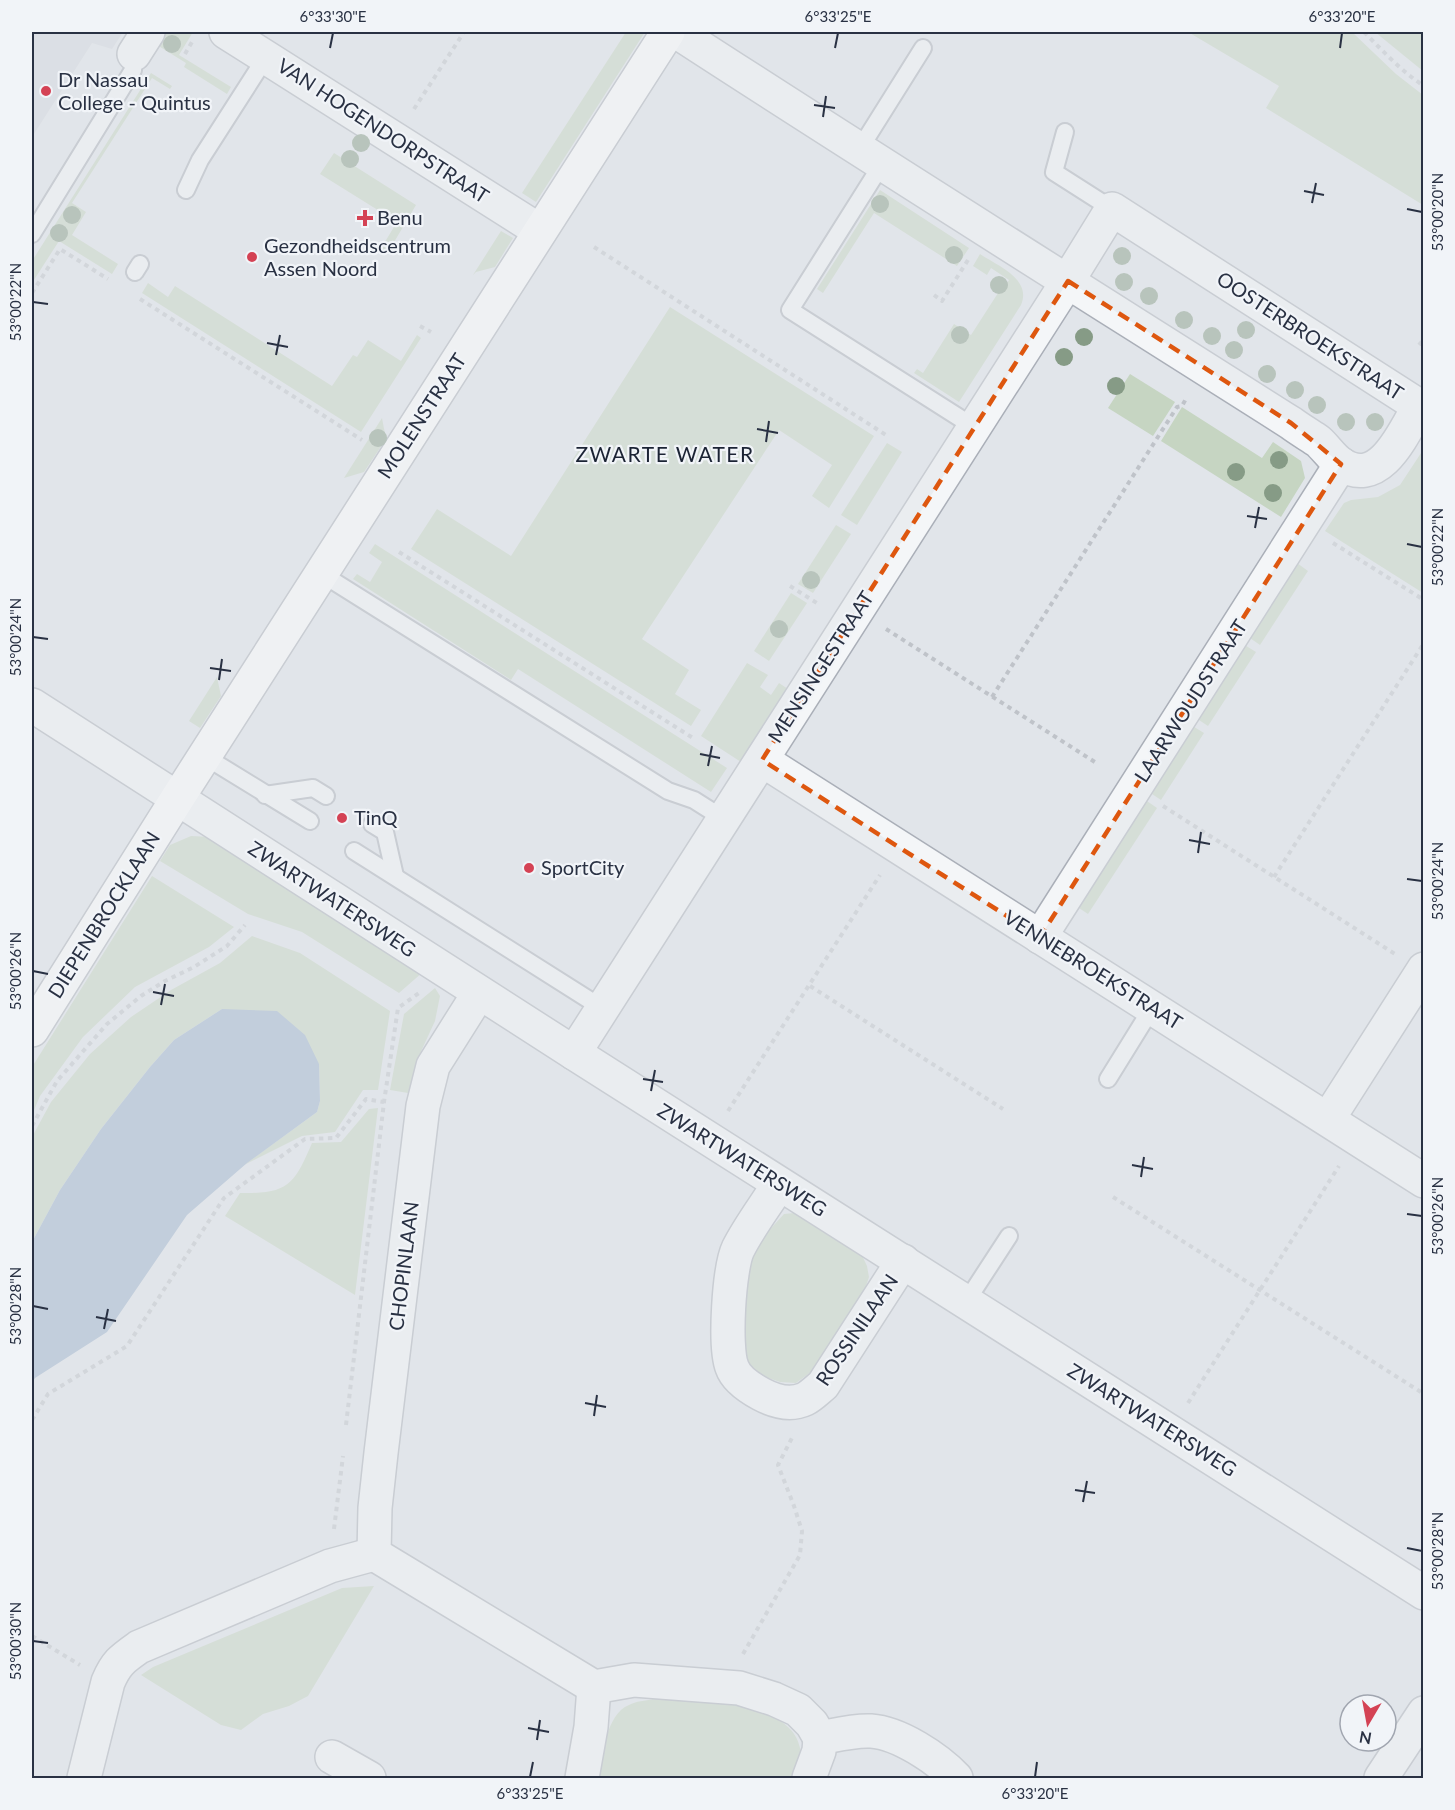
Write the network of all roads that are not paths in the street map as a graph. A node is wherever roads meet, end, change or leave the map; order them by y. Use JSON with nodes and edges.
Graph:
{"nodes":[{"id":1,"x":226,"y":32,"type":"edge"},
{"id":2,"x":668,"y":32,"type":"edge"},
{"id":3,"x":677,"y":32,"type":"edge"},
{"id":4,"x":141,"y":43,"type":"edge"},
{"id":5,"x":923,"y":48,"type":"dead end"},
{"id":6,"x":266,"y":57,"type":"junction"},
{"id":7,"x":1065,"y":132,"type":"dead end"},
{"id":8,"x":870,"y":157,"type":"junction"},
{"id":9,"x":186,"y":190,"type":"dead end"},
{"id":10,"x":1112,"y":209,"type":"junction"},
{"id":11,"x":540,"y":231,"type":"junction"},
{"id":12,"x":32,"y":234,"type":"edge"},
{"id":13,"x":1068,"y":280,"type":"junction"},
{"id":14,"x":974,"y":427,"type":"junction"},
{"id":15,"x":1341,"y":464,"type":"junction"},
{"id":16,"x":321,"y":574,"type":"junction"},
{"id":17,"x":32,"y":705,"type":"edge"},
{"id":18,"x":204,"y":756,"type":"junction"},
{"id":19,"x":762,"y":760,"type":"junction"},
{"id":20,"x":265,"y":795,"type":"junction"},
{"id":21,"x":326,"y":796,"type":"dead end"},
{"id":22,"x":177,"y":800,"type":"junction"},
{"id":23,"x":724,"y":819,"type":"junction"},
{"id":24,"x":309,"y":821,"type":"dead end"},
{"id":25,"x":372,"y":824,"type":"dead end"},
{"id":26,"x":354,"y":851,"type":"dead end"},
{"id":27,"x":395,"y":876,"type":"junction"},
{"id":28,"x":1040,"y":937,"type":"junction"},
{"id":29,"x":1423,"y":970,"type":"edge"},
{"id":30,"x":479,"y":993,"type":"junction"},
{"id":31,"x":602,"y":1008,"type":"junction"},
{"id":32,"x":1152,"y":1008,"type":"junction"},
{"id":33,"x":32,"y":1030,"type":"edge"},
{"id":34,"x":574,"y":1053,"type":"junction"},
{"id":35,"x":1108,"y":1079,"type":"dead end"},
{"id":36,"x":1328,"y":1119,"type":"junction"},
{"id":37,"x":1424,"y":1181,"type":"edge"},
{"id":38,"x":780,"y":1184,"type":"junction"},
{"id":39,"x":1010,"y":1236,"type":"dead end"},
{"id":40,"x":903,"y":1261,"type":"junction"},
{"id":41,"x":966,"y":1302,"type":"junction"},
{"id":42,"x":374,"y":1554,"type":"junction"},
{"id":43,"x":1424,"y":1593,"type":"edge"},
{"id":44,"x":594,"y":1686,"type":"junction"},
{"id":45,"x":1424,"y":1713,"type":"edge"},
{"id":46,"x":820,"y":1738,"type":"junction"},
{"id":47,"x":332,"y":1757,"type":"dead end"},
{"id":48,"x":84,"y":1779,"type":"edge"},
{"id":49,"x":369,"y":1779,"type":"edge"},
{"id":50,"x":582,"y":1779,"type":"edge"},
{"id":51,"x":809,"y":1779,"type":"edge"},
{"id":52,"x":956,"y":1779,"type":"edge"},
{"id":53,"x":1381,"y":1779,"type":"edge"}],
"edges":[{"from":1,"to":6,"type":"street","name":"VAN HOGENDORPSTRAAT"},
{"from":2,"to":11,"type":"street","name":"MOLENSTRAAT"},
{"from":3,"to":8,"type":"street"},
{"from":4,"to":12,"type":"lane"},
{"from":5,"to":8,"type":"lane"},
{"from":6,"to":9,"type":"lane"},
{"from":6,"to":11,"type":"street","name":"VAN HOGENDORPSTRAAT"},
{"from":7,"to":10,"type":"lane"},
{"from":8,"to":13,"type":"street"},
{"from":8,"to":14,"type":"lane"},
{"from":10,"to":13,"type":"street"},
{"from":10,"to":15,"type":"street","name":"OOSTERBROEKSTRAAT"},
{"from":11,"to":16,"type":"street","name":"MOLENSTRAAT"},
{"from":13,"to":14,"type":"street","name":"MENSINGESTRAAT"},
{"from":13,"to":15,"type":"street"},
{"from":14,"to":19,"type":"street","name":"MENSINGESTRAAT"},
{"from":15,"to":28,"type":"street","name":"LAARWOUDSTRAAT"},
{"from":16,"to":18,"type":"street","name":"MOLENSTRAAT"},
{"from":16,"to":23,"type":"lane"},
{"from":17,"to":22,"type":"street","name":"ZWARTWATERSWEG"},
{"from":18,"to":20,"type":"lane"},
{"from":18,"to":22,"type":"street","name":"MOLENSTRAAT"},
{"from":19,"to":23,"type":"street","name":"MENSINGESTRAAT"},
{"from":19,"to":28,"type":"street","name":"VENNEBROEKSTRAAT"},
{"from":20,"to":21,"type":"lane"},
{"from":20,"to":24,"type":"lane"},
{"from":22,"to":30,"type":"street","name":"ZWARTWATERSWEG"},
{"from":22,"to":33,"type":"street","name":"DIEPENBROCKLAAN"},
{"from":23,"to":31,"type":"street","name":"MENSINGESTRAAT"},
{"from":25,"to":27,"type":"lane"},
{"from":26,"to":27,"type":"lane"},
{"from":27,"to":31,"type":"lane"},
{"from":28,"to":32,"type":"street","name":"VENNEBROEKSTRAAT"},
{"from":29,"to":36,"type":"street"},
{"from":30,"to":34,"type":"street","name":"ZWARTWATERSWEG"},
{"from":30,"to":42,"type":"street","name":"CHOPINLAAN"},
{"from":31,"to":34,"type":"street","name":"MENSINGESTRAAT"},
{"from":32,"to":35,"type":"lane"},
{"from":32,"to":36,"type":"street","name":"VENNEBROEKSTRAAT"},
{"from":34,"to":38,"type":"street","name":"ZWARTWATERSWEG"},
{"from":36,"to":37,"type":"street","name":"VENNEBROEKSTRAAT"},
{"from":38,"to":40,"type":"street","name":"ZWARTWATERSWEG"},
{"from":38,"to":40,"type":"street","name":"ROSSINILAAN"},
{"from":39,"to":41,"type":"lane"},
{"from":40,"to":41,"type":"street","name":"ZWARTWATERSWEG"},
{"from":41,"to":43,"type":"street","name":"ZWARTWATERSWEG"},
{"from":42,"to":44,"type":"street"},
{"from":42,"to":48,"type":"street"},
{"from":44,"to":46,"type":"street"},
{"from":44,"to":50,"type":"street"},
{"from":45,"to":53,"type":"street"},
{"from":46,"to":51,"type":"street"},
{"from":46,"to":52,"type":"street"},
{"from":47,"to":49,"type":"street"}]}
